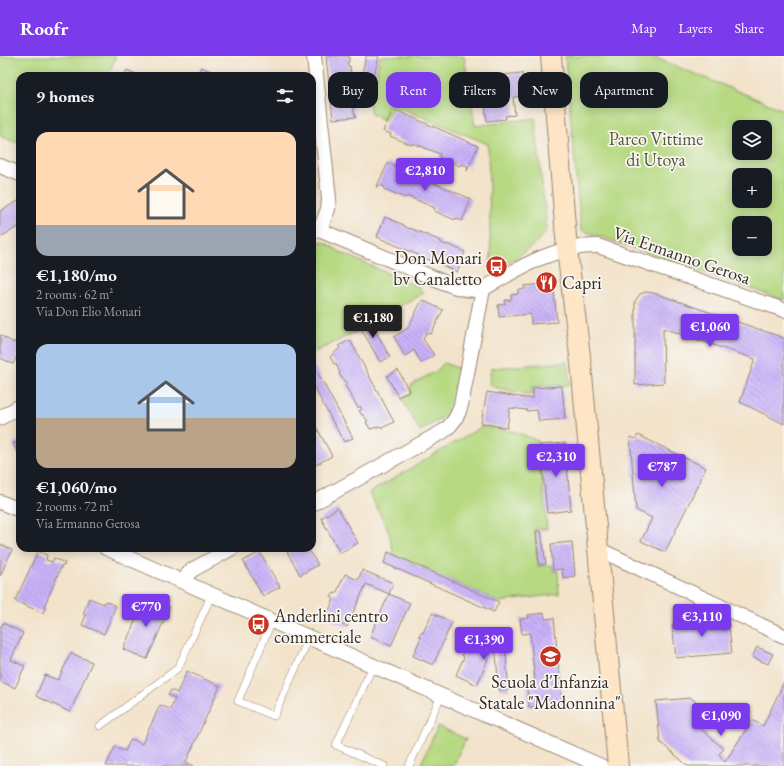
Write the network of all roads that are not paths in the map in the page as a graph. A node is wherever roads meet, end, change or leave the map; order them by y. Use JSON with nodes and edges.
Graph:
{"nodes":[{"id":1,"x":314,"y":56,"type":"edge"},
{"id":2,"x":551,"y":56,"type":"edge"},
{"id":3,"x":316,"y":72,"type":"edge"},
{"id":4,"x":316,"y":75,"type":"edge"},
{"id":5,"x":0,"y":166,"type":"edge"},
{"id":6,"x":16,"y":172,"type":"edge"},
{"id":7,"x":316,"y":228,"type":"edge"},
{"id":8,"x":567,"y":249,"type":"junction"},
{"id":9,"x":483,"y":289,"type":"junction"},
{"id":10,"x":784,"y":310,"type":"edge"},
{"id":11,"x":16,"y":408,"type":"edge"},
{"id":12,"x":0,"y":418,"type":"edge"},
{"id":13,"x":0,"y":502,"type":"edge"},
{"id":14,"x":316,"y":502,"type":"edge"},
{"id":15,"x":16,"y":508,"type":"edge"},
{"id":16,"x":598,"y":549,"type":"junction"},
{"id":17,"x":115,"y":552,"type":"edge"},
{"id":18,"x":225,"y":552,"type":"edge"},
{"id":19,"x":184,"y":582,"type":"junction"},
{"id":20,"x":212,"y":594,"type":"junction"},
{"id":21,"x":272,"y":621,"type":"junction"},
{"id":22,"x":784,"y":636,"type":"edge"},
{"id":23,"x":309,"y":638,"type":"junction"},
{"id":24,"x":373,"y":666,"type":"junction"},
{"id":25,"x":441,"y":696,"type":"junction"},
{"id":26,"x":100,"y":726,"type":"dead end"},
{"id":27,"x":384,"y":766,"type":"edge"},
{"id":28,"x":409,"y":766,"type":"edge"},
{"id":29,"x":601,"y":766,"type":"edge"},
{"id":30,"x":618,"y":766,"type":"edge"}],
"edges":[{"from":1,"to":3,"type":"street"},
{"from":2,"to":8,"type":"main road"},
{"from":4,"to":7,"type":"street"},
{"from":5,"to":6,"type":"street"},
{"from":7,"to":9,"type":"street"},
{"from":8,"to":9,"type":"street","name":"Via Ermanno Gerosa"},
{"from":8,"to":10,"type":"street","name":"Via Ermanno Gerosa"},
{"from":8,"to":16,"type":"main road"},
{"from":9,"to":14,"type":"street"},
{"from":11,"to":12,"type":"street"},
{"from":13,"to":15,"type":"street"},
{"from":16,"to":22,"type":"street"},
{"from":16,"to":30,"type":"main road"},
{"from":17,"to":19,"type":"street"},
{"from":18,"to":19,"type":"street"},
{"from":19,"to":20,"type":"street"},
{"from":20,"to":21,"type":"street"},
{"from":20,"to":26,"type":"lane"},
{"from":21,"to":23,"type":"street"},
{"from":21,"to":23,"type":"lane"},
{"from":23,"to":24,"type":"street"},
{"from":24,"to":25,"type":"street"},
{"from":24,"to":27,"type":"lane"},
{"from":25,"to":28,"type":"lane"},
{"from":25,"to":29,"type":"street"}]}
